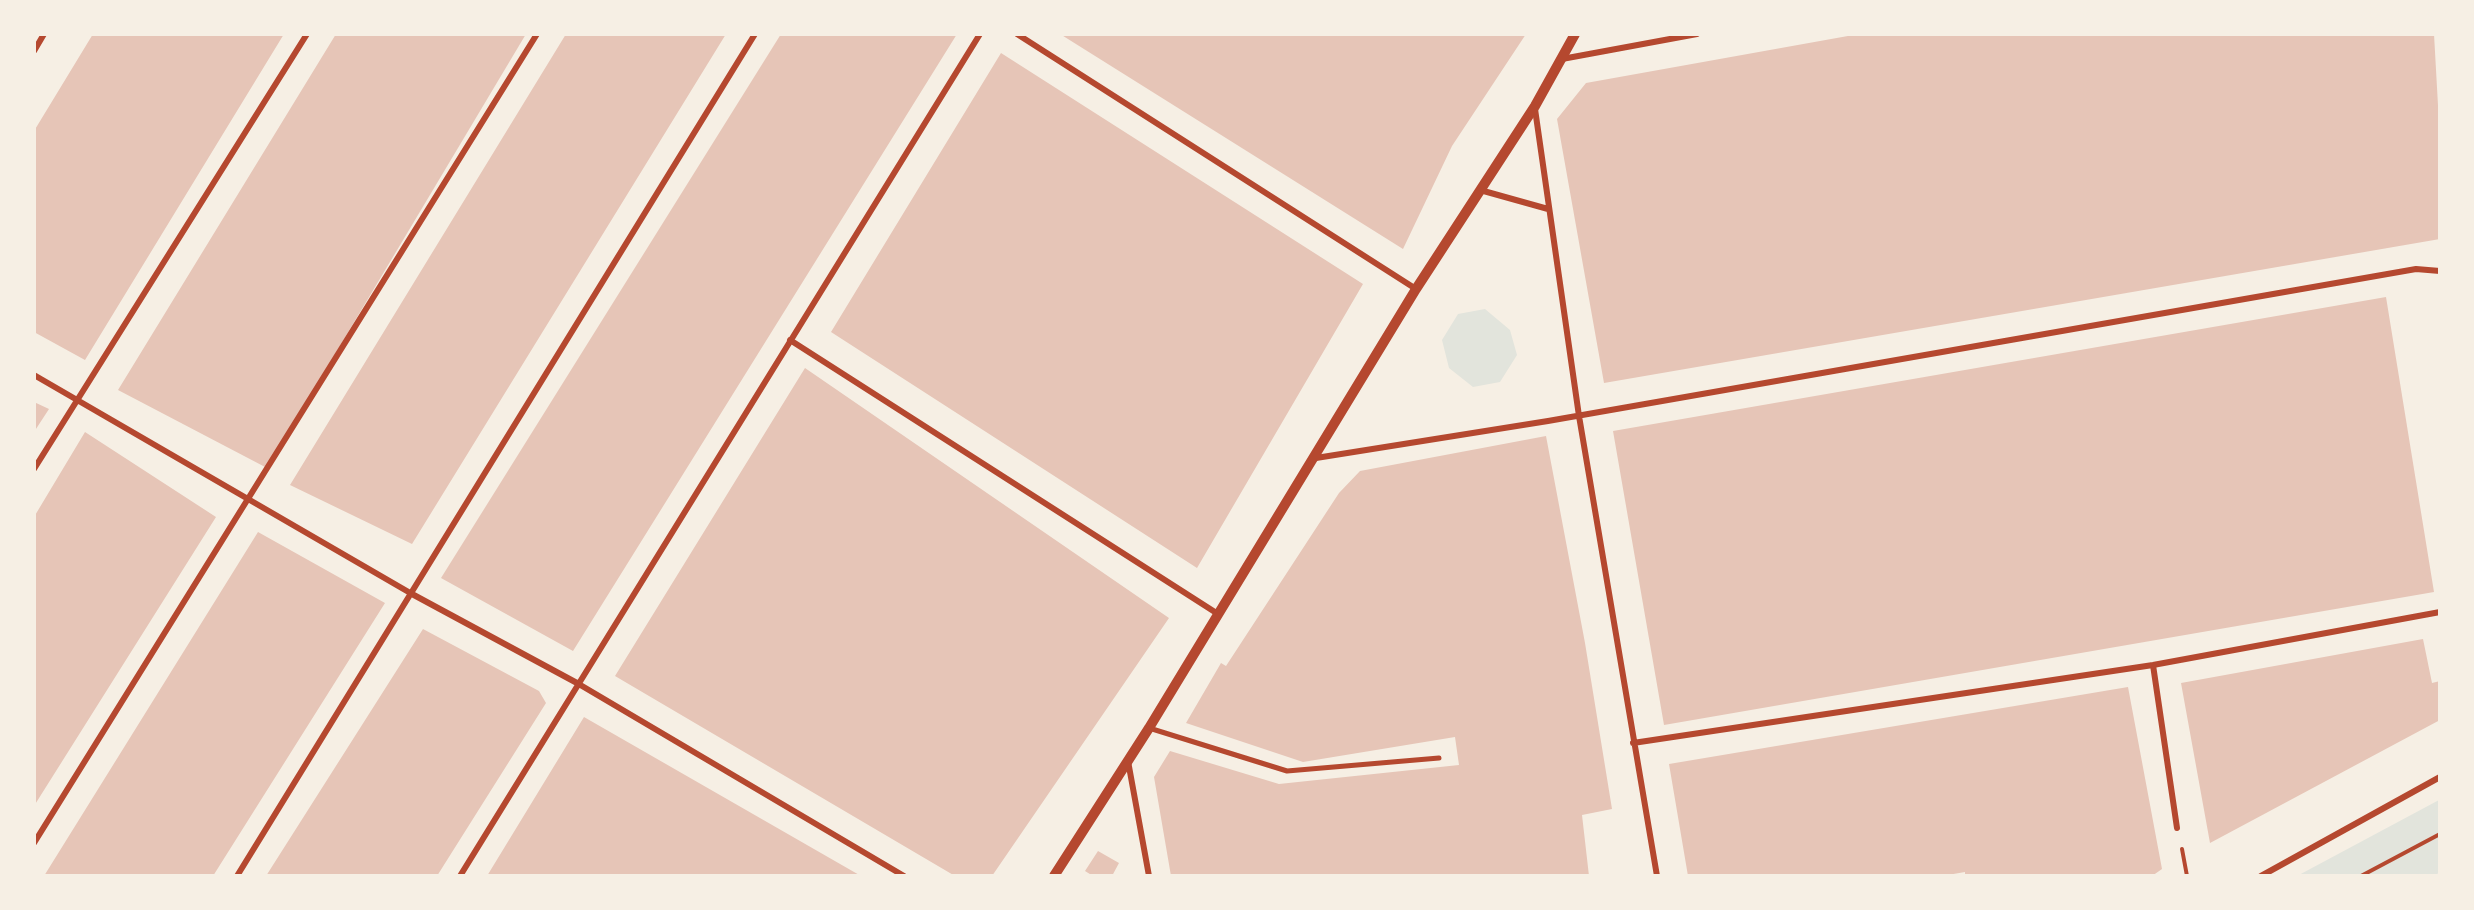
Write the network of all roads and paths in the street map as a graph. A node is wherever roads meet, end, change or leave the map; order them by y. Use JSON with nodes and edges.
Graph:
{"nodes":[{"id":1,"x":45,"y":34,"type":"edge"},
{"id":2,"x":307,"y":34,"type":"edge"},
{"id":3,"x":537,"y":34,"type":"edge"},
{"id":4,"x":755,"y":34,"type":"edge"},
{"id":5,"x":980,"y":34,"type":"edge"},
{"id":6,"x":1017,"y":34,"type":"edge"},
{"id":7,"x":1575,"y":34,"type":"edge"},
{"id":8,"x":1697,"y":34,"type":"edge"},
{"id":9,"x":34,"y":51,"type":"edge"},
{"id":10,"x":1561,"y":59,"type":"junction"},
{"id":11,"x":1535,"y":106,"type":"junction"},
{"id":12,"x":1480,"y":190,"type":"junction"},
{"id":13,"x":1548,"y":209,"type":"junction"},
{"id":14,"x":2439,"y":272,"type":"edge"},
{"id":15,"x":1416,"y":289,"type":"junction"},
{"id":16,"x":790,"y":340,"type":"junction"},
{"id":17,"x":34,"y":375,"type":"edge"},
{"id":18,"x":78,"y":401,"type":"junction"},
{"id":19,"x":1579,"y":416,"type":"junction"},
{"id":20,"x":1316,"y":458,"type":"junction"},
{"id":21,"x":34,"y":469,"type":"edge"},
{"id":22,"x":248,"y":498,"type":"junction"},
{"id":23,"x":412,"y":594,"type":"junction"},
{"id":24,"x":2439,"y":612,"type":"edge"},
{"id":25,"x":1218,"y":614,"type":"junction"},
{"id":26,"x":2153,"y":665,"type":"junction"},
{"id":27,"x":577,"y":683,"type":"junction"},
{"id":28,"x":1149,"y":728,"type":"junction"},
{"id":29,"x":1633,"y":743,"type":"junction"},
{"id":30,"x":1439,"y":758,"type":"dead end"},
{"id":31,"x":1127,"y":759,"type":"junction"},
{"id":32,"x":2439,"y":777,"type":"edge"},
{"id":33,"x":2177,"y":828,"type":"dead end"},
{"id":34,"x":2439,"y":834,"type":"edge"},
{"id":35,"x":34,"y":843,"type":"edge"},
{"id":36,"x":237,"y":876,"type":"edge"},
{"id":37,"x":460,"y":876,"type":"edge"},
{"id":38,"x":904,"y":876,"type":"edge"},
{"id":39,"x":1054,"y":876,"type":"edge"},
{"id":40,"x":1149,"y":876,"type":"edge"},
{"id":41,"x":1657,"y":876,"type":"edge"},
{"id":42,"x":2261,"y":876,"type":"edge"},
{"id":43,"x":2361,"y":876,"type":"edge"}],
"edges":[{"from":1,"to":9,"type":"street"},
{"from":2,"to":18,"type":"street"},
{"from":3,"to":22,"type":"street"},
{"from":4,"to":23,"type":"street"},
{"from":5,"to":16,"type":"street"},
{"from":6,"to":15,"type":"street"},
{"from":7,"to":10,"type":"street"},
{"from":8,"to":10,"type":"street"},
{"from":10,"to":11,"type":"street"},
{"from":11,"to":12,"type":"street"},
{"from":11,"to":13,"type":"street"},
{"from":12,"to":13,"type":"street"},
{"from":12,"to":15,"type":"street"},
{"from":13,"to":19,"type":"street"},
{"from":14,"to":19,"type":"street"},
{"from":15,"to":20,"type":"street"},
{"from":16,"to":25,"type":"street"},
{"from":16,"to":27,"type":"street"},
{"from":17,"to":18,"type":"street"},
{"from":18,"to":21,"type":"street"},
{"from":18,"to":22,"type":"street"},
{"from":19,"to":20,"type":"street"},
{"from":19,"to":29,"type":"street"},
{"from":20,"to":25,"type":"street"},
{"from":22,"to":23,"type":"street"},
{"from":22,"to":35,"type":"street"},
{"from":23,"to":27,"type":"street"},
{"from":23,"to":36,"type":"street"},
{"from":24,"to":26,"type":"street"},
{"from":25,"to":28,"type":"street"},
{"from":26,"to":29,"type":"street"},
{"from":26,"to":33,"type":"street"},
{"from":27,"to":37,"type":"street"},
{"from":27,"to":38,"type":"street"},
{"from":28,"to":30,"type":"street"},
{"from":28,"to":31,"type":"street"},
{"from":29,"to":41,"type":"street"},
{"from":31,"to":39,"type":"street"},
{"from":31,"to":40,"type":"street"},
{"from":32,"to":42,"type":"street"},
{"from":34,"to":43,"type":"path"}]}
